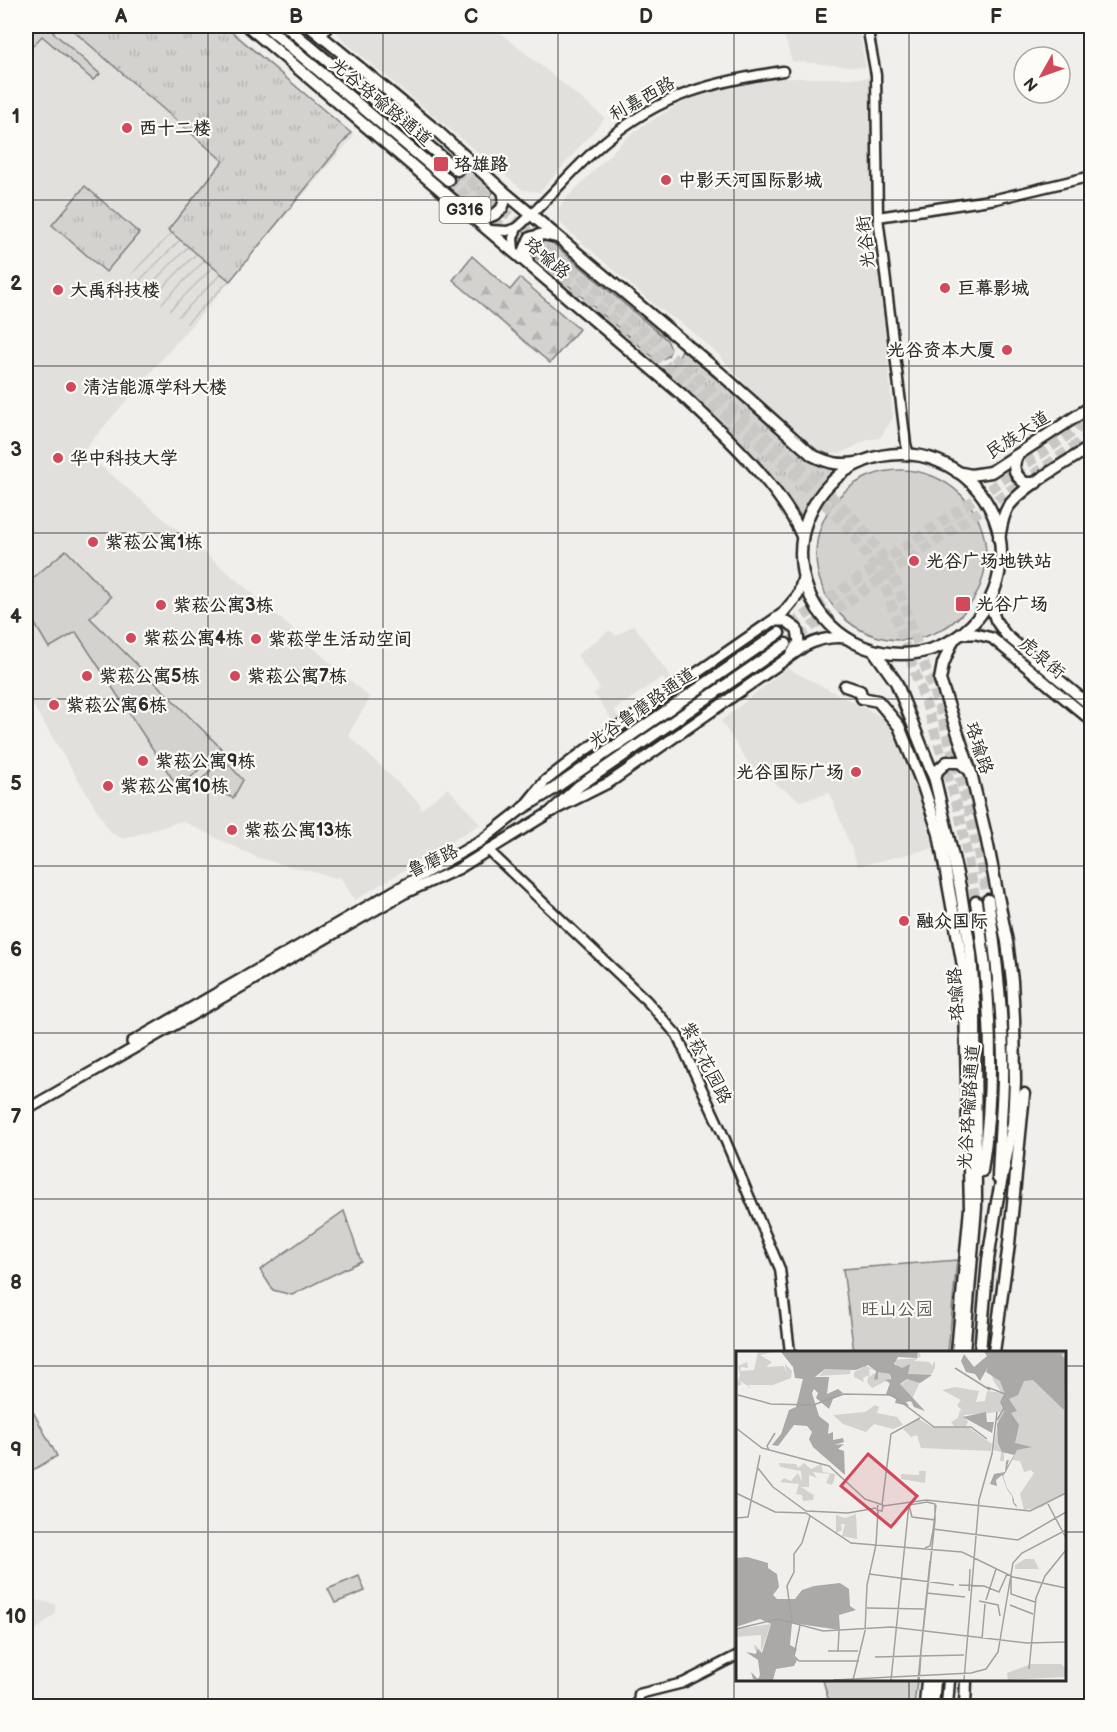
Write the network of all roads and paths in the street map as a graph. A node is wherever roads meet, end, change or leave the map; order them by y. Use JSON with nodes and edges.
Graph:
{"nodes":[{"id":1,"x":248,"y":26,"type":"edge"},
{"id":2,"x":266,"y":26,"type":"edge"},
{"id":3,"x":286,"y":26,"type":"edge"},
{"id":4,"x":309,"y":26,"type":"edge"},
{"id":5,"x":328,"y":26,"type":"edge"},
{"id":6,"x":867,"y":26,"type":"edge"},
{"id":7,"x":321,"y":36,"type":"junction"},
{"id":8,"x":783,"y":71,"type":"dead end"},
{"id":9,"x":457,"y":170,"type":"tunnel mouth"},
{"id":10,"x":1092,"y":176,"type":"edge"},
{"id":11,"x":448,"y":180,"type":"tunnel mouth"},
{"id":12,"x":503,"y":190,"type":"junction"},
{"id":13,"x":532,"y":214,"type":"junction"},
{"id":14,"x":473,"y":217,"type":"junction"},
{"id":15,"x":878,"y":217,"type":"junction"},
{"id":16,"x":517,"y":228,"type":"junction"},
{"id":17,"x":489,"y":230,"type":"junction"},
{"id":18,"x":560,"y":238,"type":"junction"},
{"id":19,"x":514,"y":251,"type":"junction"},
{"id":20,"x":530,"y":265,"type":"junction"},
{"id":21,"x":1092,"y":406,"type":"edge"},
{"id":22,"x":1092,"y":446,"type":"edge"},
{"id":23,"x":909,"y":455,"type":"junction"},
{"id":24,"x":1017,"y":456,"type":"junction"},
{"id":25,"x":862,"y":462,"type":"junction"},
{"id":26,"x":957,"y":472,"type":"junction"},
{"id":27,"x":1036,"y":483,"type":"junction"},
{"id":28,"x":802,"y":536,"type":"junction"},
{"id":29,"x":999,"y":539,"type":"junction"},
{"id":30,"x":803,"y":578,"type":"junction"},
{"id":31,"x":989,"y":602,"type":"junction"},
{"id":32,"x":772,"y":622,"type":"junction"},
{"id":33,"x":779,"y":633,"type":"tunnel mouth"},
{"id":34,"x":957,"y":637,"type":"junction"},
{"id":35,"x":847,"y":638,"type":"junction"},
{"id":36,"x":786,"y":644,"type":"tunnel mouth"},
{"id":37,"x":874,"y":651,"type":"junction"},
{"id":38,"x":791,"y":655,"type":"junction"},
{"id":39,"x":845,"y":686,"type":"dead end"},
{"id":40,"x":1092,"y":707,"type":"edge"},
{"id":41,"x":1092,"y":721,"type":"edge"},
{"id":42,"x":970,"y":773,"type":"junction"},
{"id":43,"x":935,"y":780,"type":"junction"},
{"id":44,"x":523,"y":808,"type":"junction"},
{"id":45,"x":552,"y":811,"type":"junction"},
{"id":46,"x":489,"y":851,"type":"junction"},
{"id":47,"x":988,"y":900,"type":"tunnel mouth"},
{"id":48,"x":976,"y":902,"type":"tunnel mouth"},
{"id":49,"x":1024,"y":1094,"type":"dead end"},
{"id":50,"x":26,"y":1103,"type":"edge"},
{"id":51,"x":26,"y":1110,"type":"edge"},
{"id":52,"x":997,"y":1202,"type":"junction"},
{"id":53,"x":976,"y":1207,"type":"junction"},
{"id":54,"x":790,"y":1351,"type":"edge"},
{"id":55,"x":957,"y":1351,"type":"edge"},
{"id":56,"x":964,"y":1351,"type":"edge"},
{"id":57,"x":980,"y":1351,"type":"edge"},
{"id":58,"x":994,"y":1351,"type":"edge"},
{"id":59,"x":736,"y":1656,"type":"edge"},
{"id":60,"x":927,"y":1681,"type":"edge"},
{"id":61,"x":935,"y":1681,"type":"edge"},
{"id":62,"x":949,"y":1681,"type":"edge"},
{"id":63,"x":966,"y":1681,"type":"edge"},
{"id":64,"x":638,"y":1707,"type":"edge"},
{"id":65,"x":925,"y":1707,"type":"edge"},
{"id":66,"x":933,"y":1707,"type":"edge"},
{"id":67,"x":947,"y":1707,"type":"edge"},
{"id":68,"x":965,"y":1707,"type":"edge"}],
"edges":[{"from":1,"to":14,"type":"main road","name":"珞喻路","number":"G316"},
{"from":2,"to":11,"type":"main road","name":"光谷珞喻路通道"},
{"from":3,"to":9,"type":"main road","name":"光谷珞喻路通道"},
{"from":4,"to":7,"type":"main road","name":"珞喻路","number":"G316"},
{"from":5,"to":7,"type":"main road"},
{"from":6,"to":15,"type":"street","name":"光谷街"},
{"from":7,"to":12,"type":"main road","name":"珞喻路","number":"G316"},
{"from":8,"to":13,"type":"street","name":"利嘉西路"},
{"from":10,"to":15,"type":"street"},
{"from":12,"to":13,"type":"main road","name":"珞喻路","number":"G316"},
{"from":12,"to":14,"type":"main road"},
{"from":13,"to":16,"type":"street","name":"利嘉西路"},
{"from":13,"to":18,"type":"main road","name":"珞喻路","number":"G316"},
{"from":14,"to":17,"type":"main road","name":"珞喻路","number":"G316"},
{"from":15,"to":23,"type":"street","name":"光谷街"},
{"from":16,"to":17,"type":"street"},
{"from":16,"to":19,"type":"street"},
{"from":17,"to":19,"type":"main road","name":"珞喻路","number":"G316"},
{"from":18,"to":20,"type":"main road"},
{"from":18,"to":25,"type":"main road","name":"珞喻路","number":"G316"},
{"from":19,"to":20,"type":"main road","name":"珞喻路","number":"G316"},
{"from":20,"to":28,"type":"main road","name":"珞喻路","number":"G316"},
{"from":21,"to":24,"type":"main road","name":"民族大道"},
{"from":22,"to":27,"type":"main road"},
{"from":23,"to":25,"type":"main road"},
{"from":23,"to":26,"type":"main road"},
{"from":24,"to":26,"type":"main road","name":"民族大道"},
{"from":24,"to":27,"type":"main road"},
{"from":25,"to":28,"type":"main road"},
{"from":26,"to":29,"type":"main road"},
{"from":27,"to":29,"type":"main road"},
{"from":28,"to":30,"type":"main road"},
{"from":29,"to":31,"type":"main road"},
{"from":30,"to":32,"type":"main road","name":"鲁磨路"},
{"from":30,"to":35,"type":"main road"},
{"from":31,"to":34,"type":"main road"},
{"from":31,"to":40,"type":"main road","name":"虎泉街"},
{"from":32,"to":38,"type":"main road"},
{"from":32,"to":44,"type":"main road","name":"鲁磨路"},
{"from":33,"to":44,"type":"main road","name":"光谷鲁磨路通道"},
{"from":34,"to":37,"type":"main road"},
{"from":34,"to":41,"type":"main road","name":"虎泉街"},
{"from":34,"to":42,"type":"main road","name":"珞瑜路"},
{"from":35,"to":37,"type":"main road"},
{"from":35,"to":38,"type":"main road","name":"鲁磨路"},
{"from":36,"to":45,"type":"main road","name":"光谷鲁磨路通道"},
{"from":37,"to":43,"type":"main road","name":"珞喻路"},
{"from":38,"to":45,"type":"main road","name":"鲁磨路"},
{"from":39,"to":55,"type":"main road"},
{"from":42,"to":43,"type":"main road"},
{"from":42,"to":52,"type":"main road","name":"珞瑜路"},
{"from":43,"to":53,"type":"main road","name":"珞喻路"},
{"from":44,"to":50,"type":"main road","name":"鲁磨路"},
{"from":45,"to":46,"type":"main road","name":"鲁磨路"},
{"from":46,"to":51,"type":"main road","name":"鲁磨路"},
{"from":46,"to":54,"type":"street","name":"紫菘花园路"},
{"from":47,"to":52,"type":"main road","name":"光谷珞喻路通道"},
{"from":48,"to":53,"type":"main road","name":"光谷珞喻路通道"},
{"from":49,"to":58,"type":"main road"},
{"from":52,"to":57,"type":"main road"},
{"from":53,"to":56,"type":"main road","name":"珞喻路"},
{"from":59,"to":64,"type":"street"},
{"from":60,"to":65,"type":"main road"},
{"from":61,"to":66,"type":"main road"},
{"from":62,"to":67,"type":"main road"},
{"from":63,"to":68,"type":"main road"}]}
